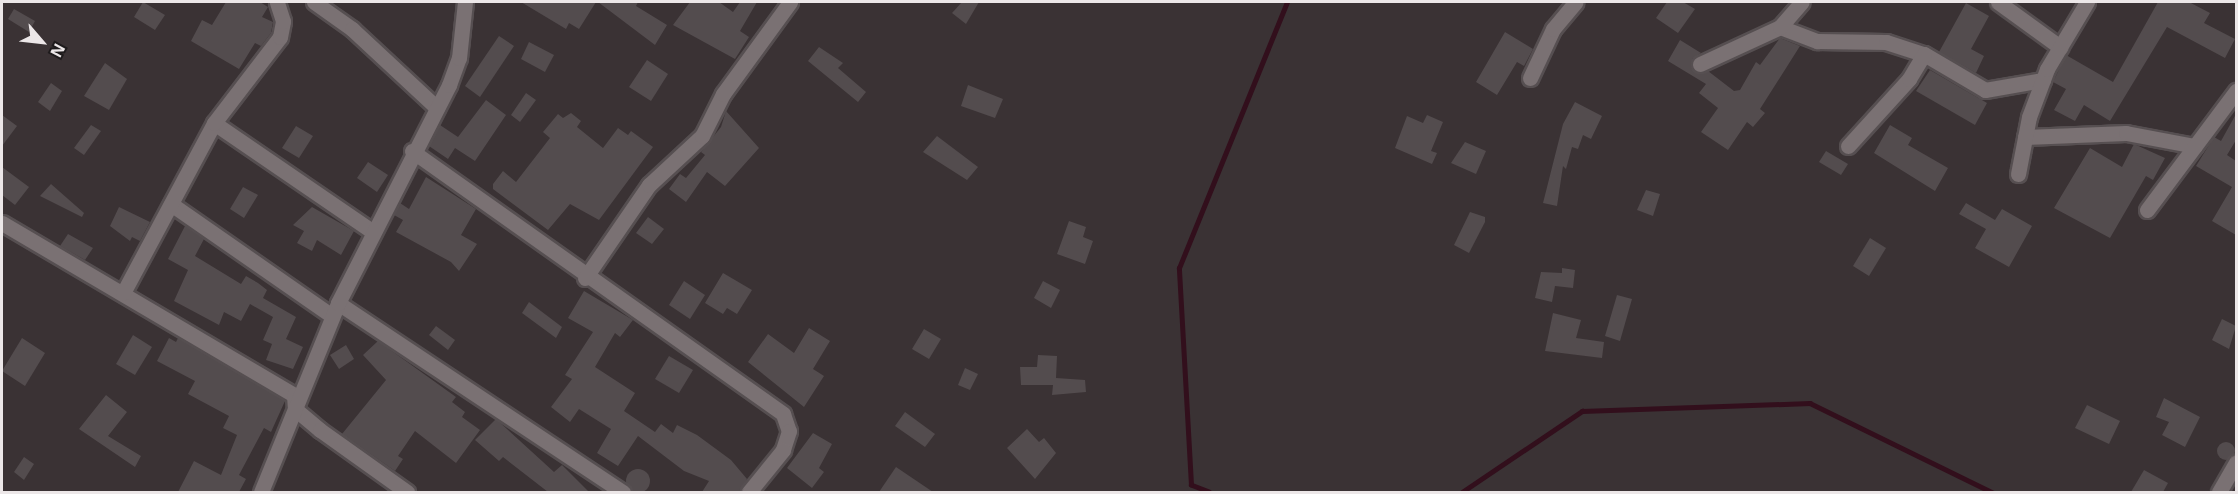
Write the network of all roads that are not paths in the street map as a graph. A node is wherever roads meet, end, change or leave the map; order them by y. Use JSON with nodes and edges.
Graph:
{"nodes":[{"id":1,"x":277,"y":2,"type":"edge"},
{"id":2,"x":314,"y":2,"type":"edge"},
{"id":3,"x":465,"y":2,"type":"edge"},
{"id":4,"x":1576,"y":2,"type":"edge"},
{"id":5,"x":1802,"y":2,"type":"edge"},
{"id":6,"x":1998,"y":2,"type":"edge"},
{"id":7,"x":2088,"y":2,"type":"edge"},
{"id":8,"x":781,"y":4,"type":"edge"},
{"id":9,"x":1780,"y":27,"type":"junction"},
{"id":10,"x":2060,"y":47,"type":"junction"},
{"id":11,"x":1924,"y":54,"type":"junction"},
{"id":12,"x":1700,"y":64,"type":"dead end"},
{"id":13,"x":1530,"y":78,"type":"dead end"},
{"id":14,"x":2043,"y":80,"type":"junction"},
{"id":15,"x":2236,"y":91,"type":"edge"},
{"id":16,"x":437,"y":108,"type":"junction"},
{"id":17,"x":214,"y":123,"type":"junction"},
{"id":18,"x":2025,"y":137,"type":"junction"},
{"id":19,"x":1848,"y":146,"type":"dead end"},
{"id":20,"x":2195,"y":146,"type":"junction"},
{"id":21,"x":412,"y":151,"type":"junction"},
{"id":22,"x":2018,"y":174,"type":"dead end"},
{"id":23,"x":171,"y":204,"type":"junction"},
{"id":24,"x":2147,"y":210,"type":"dead end"},
{"id":25,"x":2,"y":223,"type":"edge"},
{"id":26,"x":373,"y":232,"type":"junction"},
{"id":27,"x":585,"y":278,"type":"junction"},
{"id":28,"x":123,"y":293,"type":"junction"},
{"id":29,"x":335,"y":309,"type":"junction"},
{"id":30,"x":295,"y":408,"type":"junction"},
{"id":31,"x":2236,"y":462,"type":"edge"},
{"id":32,"x":261,"y":492,"type":"edge"},
{"id":33,"x":407,"y":492,"type":"edge"},
{"id":34,"x":623,"y":492,"type":"edge"},
{"id":35,"x":749,"y":492,"type":"edge"},
{"id":36,"x":2218,"y":492,"type":"edge"}],
"edges":[{"from":1,"to":17,"type":"street"},
{"from":2,"to":16,"type":"street"},
{"from":3,"to":16,"type":"street"},
{"from":4,"to":13,"type":"street"},
{"from":5,"to":9,"type":"street"},
{"from":6,"to":10,"type":"street"},
{"from":7,"to":10,"type":"street"},
{"from":8,"to":27,"type":"street"},
{"from":9,"to":11,"type":"street"},
{"from":9,"to":12,"type":"street"},
{"from":10,"to":14,"type":"street"},
{"from":11,"to":14,"type":"street"},
{"from":11,"to":19,"type":"street"},
{"from":14,"to":18,"type":"street"},
{"from":15,"to":20,"type":"street"},
{"from":16,"to":21,"type":"street"},
{"from":17,"to":23,"type":"street"},
{"from":17,"to":26,"type":"street"},
{"from":18,"to":20,"type":"street"},
{"from":18,"to":22,"type":"street"},
{"from":20,"to":24,"type":"street"},
{"from":21,"to":26,"type":"street"},
{"from":21,"to":27,"type":"street"},
{"from":23,"to":28,"type":"street"},
{"from":23,"to":29,"type":"street"},
{"from":25,"to":28,"type":"street"},
{"from":26,"to":29,"type":"street"},
{"from":27,"to":35,"type":"street"},
{"from":28,"to":30,"type":"street"},
{"from":29,"to":30,"type":"street"},
{"from":29,"to":34,"type":"street"},
{"from":30,"to":32,"type":"street"},
{"from":30,"to":33,"type":"street"},
{"from":31,"to":36,"type":"street"}]}
